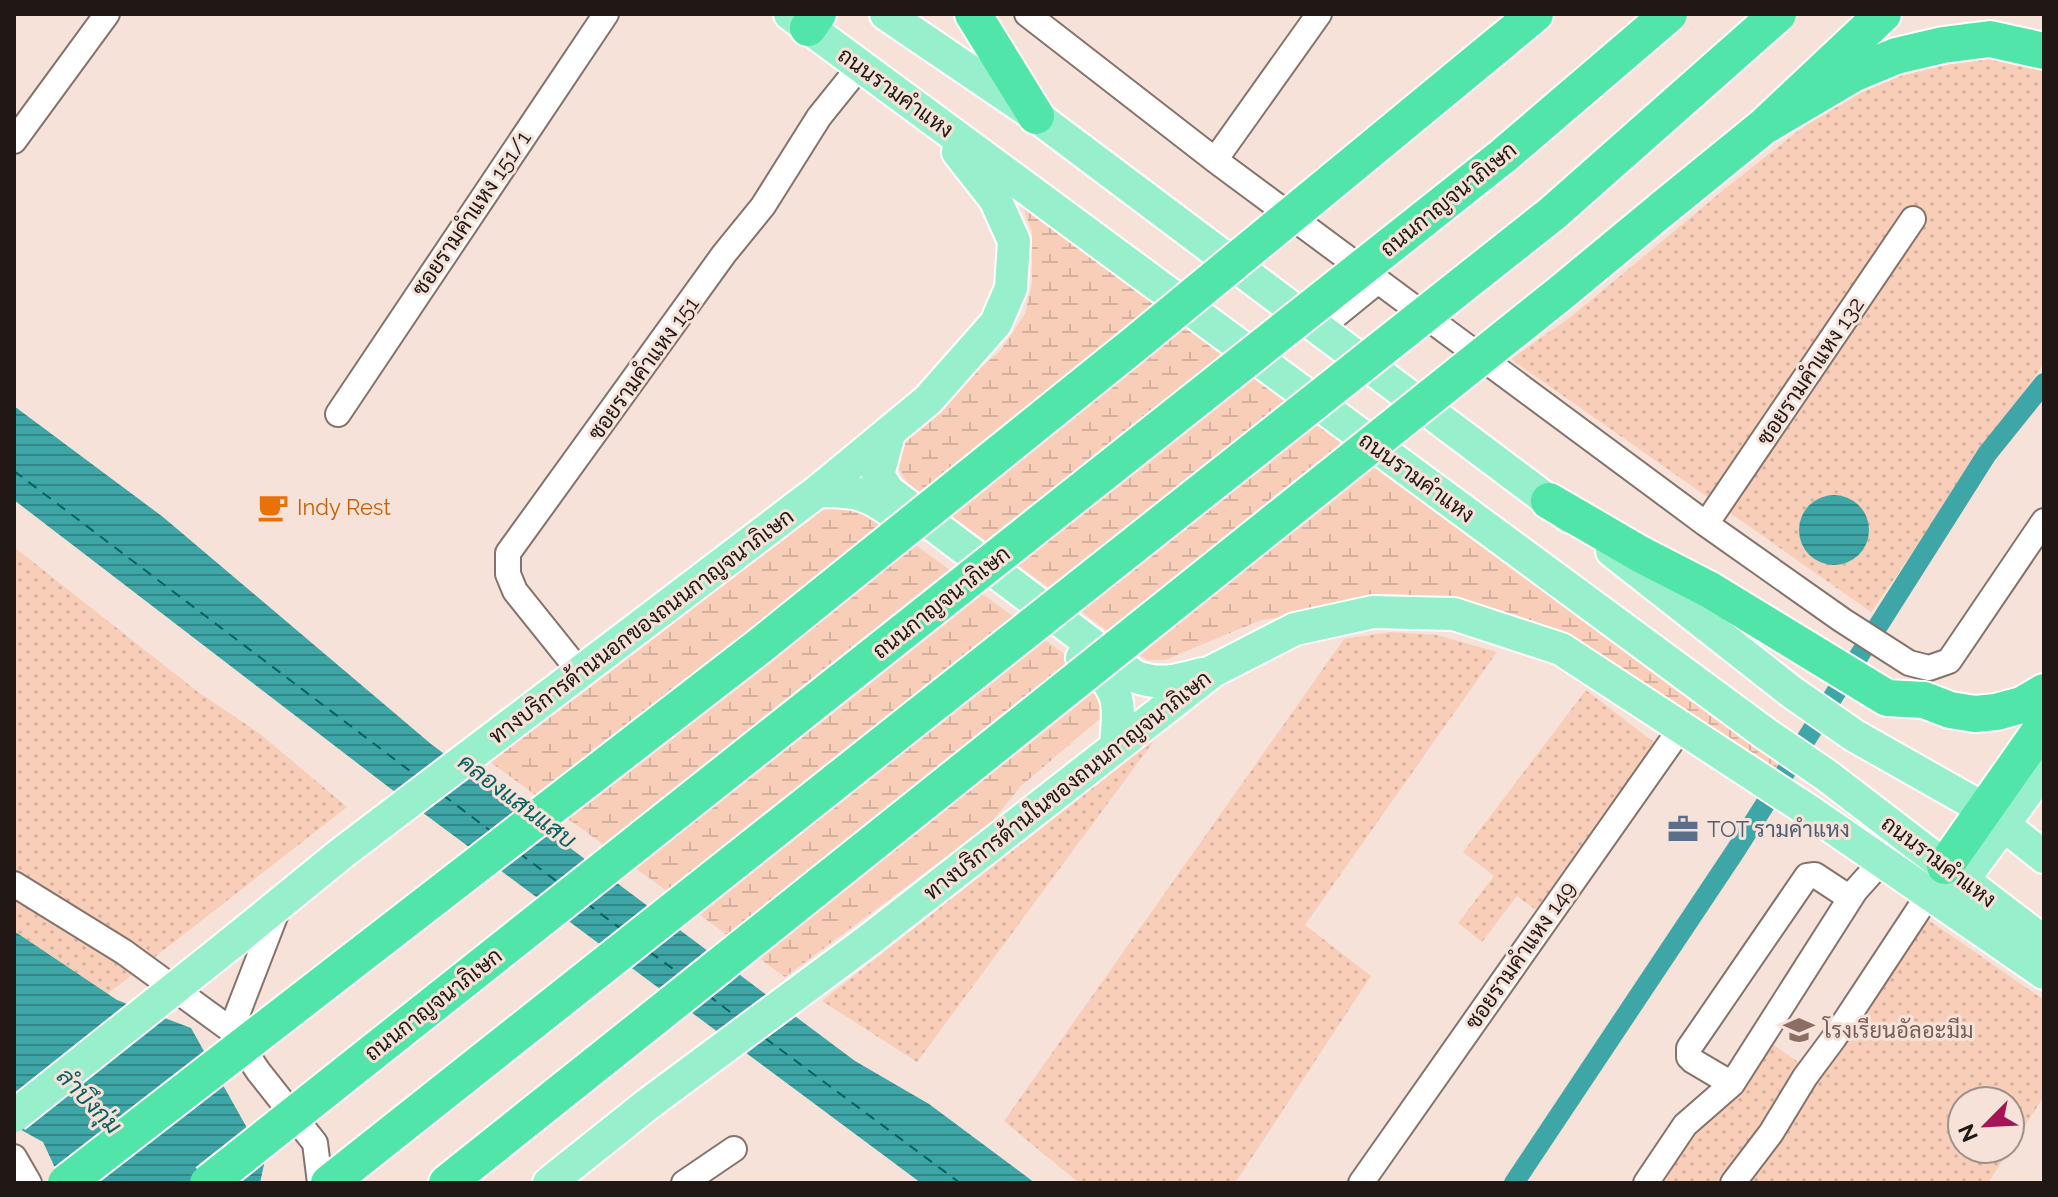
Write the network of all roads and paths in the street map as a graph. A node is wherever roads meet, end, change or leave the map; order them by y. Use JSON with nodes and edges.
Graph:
{"nodes":[{"id":1,"x":107,"y":14,"type":"edge"},
{"id":2,"x":606,"y":14,"type":"edge"},
{"id":3,"x":886,"y":14,"type":"edge"},
{"id":4,"x":973,"y":14,"type":"edge"},
{"id":5,"x":1027,"y":14,"type":"edge"},
{"id":6,"x":1319,"y":14,"type":"edge"},
{"id":7,"x":1535,"y":14,"type":"edge"},
{"id":8,"x":1669,"y":14,"type":"edge"},
{"id":9,"x":1778,"y":14,"type":"edge"},
{"id":10,"x":1883,"y":14,"type":"edge"},
{"id":11,"x":805,"y":19,"type":"edge"},
{"id":12,"x":2044,"y":51,"type":"edge"},
{"id":13,"x":860,"y":66,"type":"junction"},
{"id":14,"x":1036,"y":116,"type":"junction"},
{"id":15,"x":932,"y":119,"type":"junction"},
{"id":16,"x":1763,"y":127,"type":"junction"},
{"id":17,"x":14,"y":141,"type":"edge"},
{"id":18,"x":1215,"y":160,"type":"junction"},
{"id":19,"x":1913,"y":219,"type":"dead end"},
{"id":20,"x":1378,"y":281,"type":"junction"},
{"id":21,"x":1319,"y":329,"type":"junction"},
{"id":22,"x":338,"y":414,"type":"dead end"},
{"id":23,"x":889,"y":434,"type":"junction"},
{"id":24,"x":818,"y":491,"type":"junction"},
{"id":25,"x":1549,"y":501,"type":"junction"},
{"id":26,"x":2044,"y":521,"type":"edge"},
{"id":27,"x":1706,"y":524,"type":"junction"},
{"id":28,"x":1213,"y":671,"type":"junction"},
{"id":29,"x":580,"y":672,"type":"junction"},
{"id":30,"x":2044,"y":692,"type":"edge"},
{"id":31,"x":2044,"y":725,"type":"edge"},
{"id":32,"x":1681,"y":728,"type":"junction"},
{"id":33,"x":1116,"y":745,"type":"junction"},
{"id":34,"x":2044,"y":769,"type":"edge"},
{"id":35,"x":1994,"y":817,"type":"junction"},
{"id":36,"x":2044,"y":857,"type":"edge"},
{"id":37,"x":1881,"y":862,"type":"junction"},
{"id":38,"x":1946,"y":880,"type":"junction"},
{"id":39,"x":14,"y":884,"type":"edge"},
{"id":40,"x":1850,"y":898,"type":"junction"},
{"id":41,"x":279,"y":906,"type":"junction"},
{"id":42,"x":2044,"y":942,"type":"edge"},
{"id":43,"x":2044,"y":973,"type":"edge"},
{"id":44,"x":231,"y":1030,"type":"junction"},
{"id":45,"x":1732,"y":1084,"type":"junction"},
{"id":46,"x":14,"y":1116,"type":"edge"},
{"id":47,"x":734,"y":1149,"type":"dead end"},
{"id":48,"x":14,"y":1157,"type":"edge"},
{"id":49,"x":29,"y":1183,"type":"edge"},
{"id":50,"x":66,"y":1183,"type":"edge"},
{"id":51,"x":208,"y":1183,"type":"edge"},
{"id":52,"x":320,"y":1183,"type":"edge"},
{"id":53,"x":329,"y":1183,"type":"edge"},
{"id":54,"x":447,"y":1183,"type":"edge"},
{"id":55,"x":549,"y":1183,"type":"edge"},
{"id":56,"x":684,"y":1183,"type":"edge"},
{"id":57,"x":1361,"y":1183,"type":"edge"},
{"id":58,"x":1646,"y":1183,"type":"edge"},
{"id":59,"x":1733,"y":1183,"type":"edge"}],
"edges":[{"from":1,"to":17,"type":"street"},
{"from":2,"to":22,"type":"street","name":"ซอยรามคำแหง 151/1"},
{"from":3,"to":14,"type":"main road"},
{"from":4,"to":14,"type":"highway"},
{"from":5,"to":18,"type":"street"},
{"from":6,"to":18,"type":"street"},
{"from":7,"to":50,"type":"highway","bridge":true},
{"from":8,"to":51,"type":"highway","name":"ถนนกาญจนาภิเษก","bridge":true},
{"from":9,"to":53,"type":"highway","bridge":true},
{"from":10,"to":16,"type":"highway"},
{"from":11,"to":13,"type":"main road","name":"ถนนรามคำแหง"},
{"from":12,"to":16,"type":"highway"},
{"from":13,"to":15,"type":"main road","name":"ถนนรามคำแหง"},
{"from":13,"to":29,"type":"street","name":"ซอยรามคำแหง 151"},
{"from":14,"to":21,"type":"main road"},
{"from":15,"to":23,"type":"main road","name":"ทางบริการด้านนอกของถนนกาญจนาภิเษก"},
{"from":15,"to":38,"type":"main road","name":"ถนนรามคำแหง"},
{"from":16,"to":54,"type":"highway","bridge":true},
{"from":18,"to":20,"type":"street"},
{"from":19,"to":27,"type":"street","name":"ซอยรามคำแหง 132"},
{"from":20,"to":21,"type":"street"},
{"from":20,"to":27,"type":"street"},
{"from":21,"to":25,"type":"main road"},
{"from":23,"to":24,"type":"main road","name":"ทางบริการด้านนอกของถนนกาญจนาภิเษก"},
{"from":23,"to":28,"type":"main road"},
{"from":24,"to":29,"type":"main road","name":"ทางบริการด้านนอกของถนนกาญจนาภิเษก"},
{"from":24,"to":33,"type":"main road"},
{"from":25,"to":30,"type":"highway"},
{"from":25,"to":35,"type":"main road"},
{"from":26,"to":27,"type":"street"},
{"from":28,"to":32,"type":"main road","name":"ทางบริการด้านในของถนนกาญจนาภิเษก"},
{"from":28,"to":33,"type":"main road","name":"ทางบริการด้านในของถนนกาญจนาภิเษก"},
{"from":29,"to":41,"type":"main road","name":"ทางบริการด้านนอกของถนนกาญจนาภิเษก"},
{"from":31,"to":35,"type":"highway"},
{"from":32,"to":37,"type":"main road","name":"ทางบริการด้านในของถนนกาญจนาภิเษก"},
{"from":32,"to":57,"type":"street","name":"ซอยรามคำแหง 149"},
{"from":33,"to":55,"type":"main road","name":"ทางบริการด้านในของถนนกาญจนาภิเษก"},
{"from":34,"to":35,"type":"main road"},
{"from":35,"to":36,"type":"main road"},
{"from":35,"to":38,"type":"highway"},
{"from":37,"to":38,"type":"main road","name":"ทางบริการด้านในของถนนกาญจนาภิเษก"},
{"from":37,"to":40,"type":"street"},
{"from":38,"to":42,"type":"main road","name":"ถนนรามคำแหง"},
{"from":38,"to":43,"type":"main road","name":"ทางบริการด้านในของถนนกาญจนาภิเษก"},
{"from":38,"to":59,"type":"street"},
{"from":39,"to":44,"type":"street"},
{"from":40,"to":45,"type":"street"},
{"from":40,"to":45,"type":"street"},
{"from":41,"to":44,"type":"street"},
{"from":41,"to":46,"type":"main road","name":"ทางบริการด้านนอกของถนนกาญจนาภิเษก","bridge":true},
{"from":44,"to":52,"type":"street"},
{"from":45,"to":58,"type":"street"},
{"from":47,"to":56,"type":"street"},
{"from":48,"to":49,"type":"street"}]}
